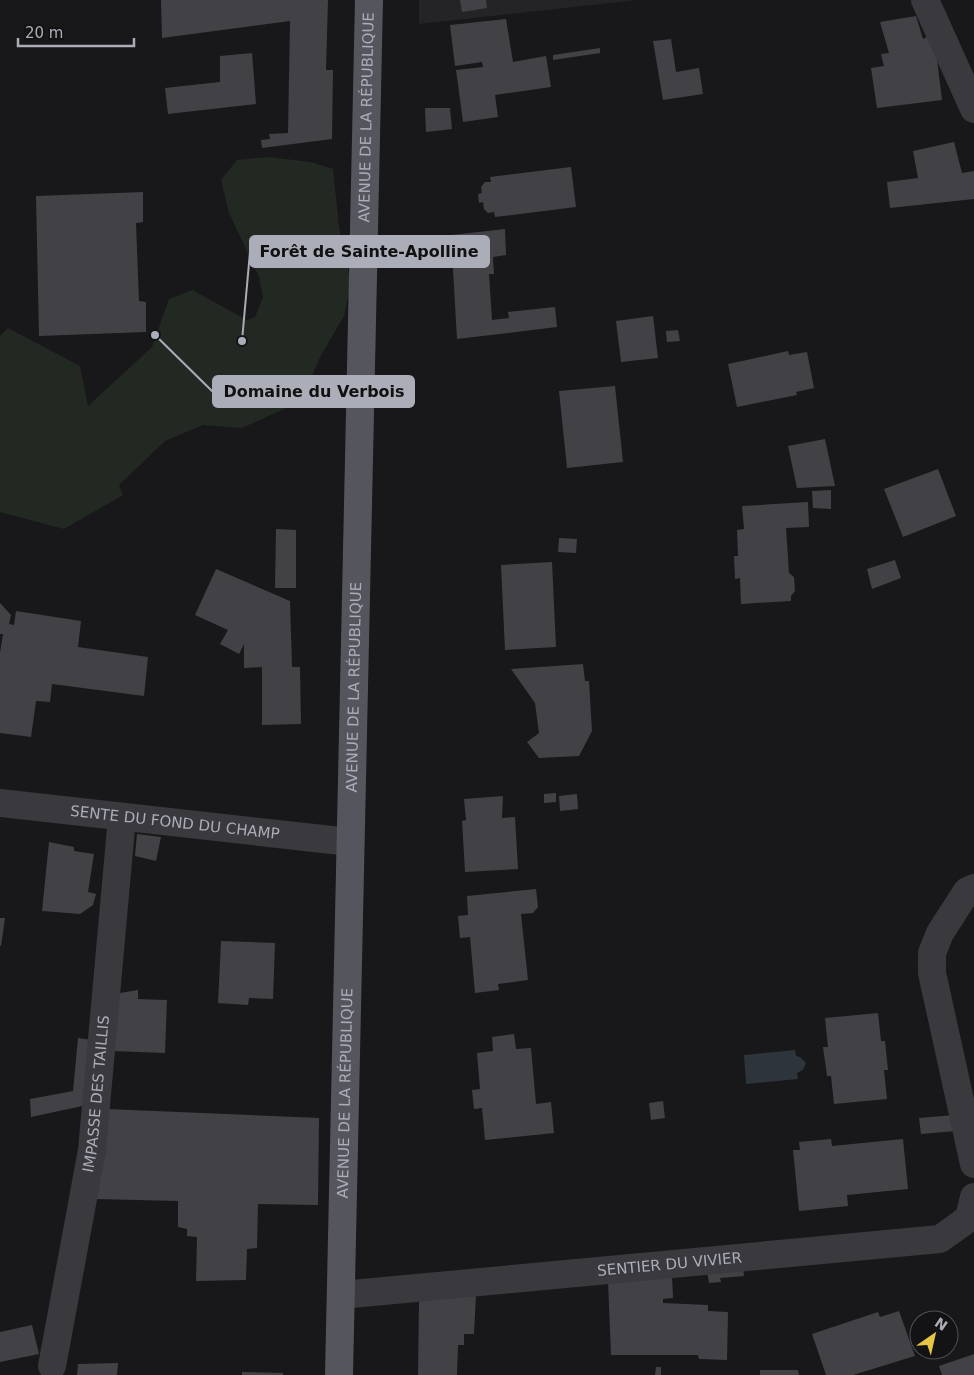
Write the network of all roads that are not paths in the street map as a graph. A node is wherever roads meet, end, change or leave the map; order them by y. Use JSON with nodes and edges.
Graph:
{"nodes":[{"id":1,"x":369,"y":0,"type":"edge"},
{"id":2,"x":925,"y":0,"type":"edge"},
{"id":3,"x":974,"y":109,"type":"edge"},
{"id":4,"x":0,"y":804,"type":"edge"},
{"id":5,"x":122,"y":817,"type":"junction"},
{"id":6,"x":350,"y":842,"type":"junction"},
{"id":7,"x":974,"y":888,"type":"edge"},
{"id":8,"x":974,"y":1164,"type":"edge"},
{"id":9,"x":974,"y":1197,"type":"edge"},
{"id":10,"x":341,"y":1295,"type":"junction"},
{"id":11,"x":52,"y":1366,"type":"dead end"},
{"id":12,"x":340,"y":1375,"type":"edge"}],
"edges":[{"from":1,"to":6,"type":"main road","name":"AVENUE DE LA RÉPUBLIQUE"},
{"from":2,"to":3,"type":"street"},
{"from":4,"to":5,"type":"street","name":"SENTE DU FOND DU CHAMP"},
{"from":5,"to":6,"type":"street","name":"SENTE DU FOND DU CHAMP"},
{"from":5,"to":11,"type":"street","name":"IMPASSE DES TAILLIS"},
{"from":6,"to":10,"type":"main road","name":"AVENUE DE LA RÉPUBLIQUE"},
{"from":7,"to":8,"type":"street"},
{"from":9,"to":10,"type":"street","name":"SENTIER DU VIVIER"},
{"from":10,"to":12,"type":"main road","name":"AVENUE DE LA RÉPUBLIQUE"}]}
